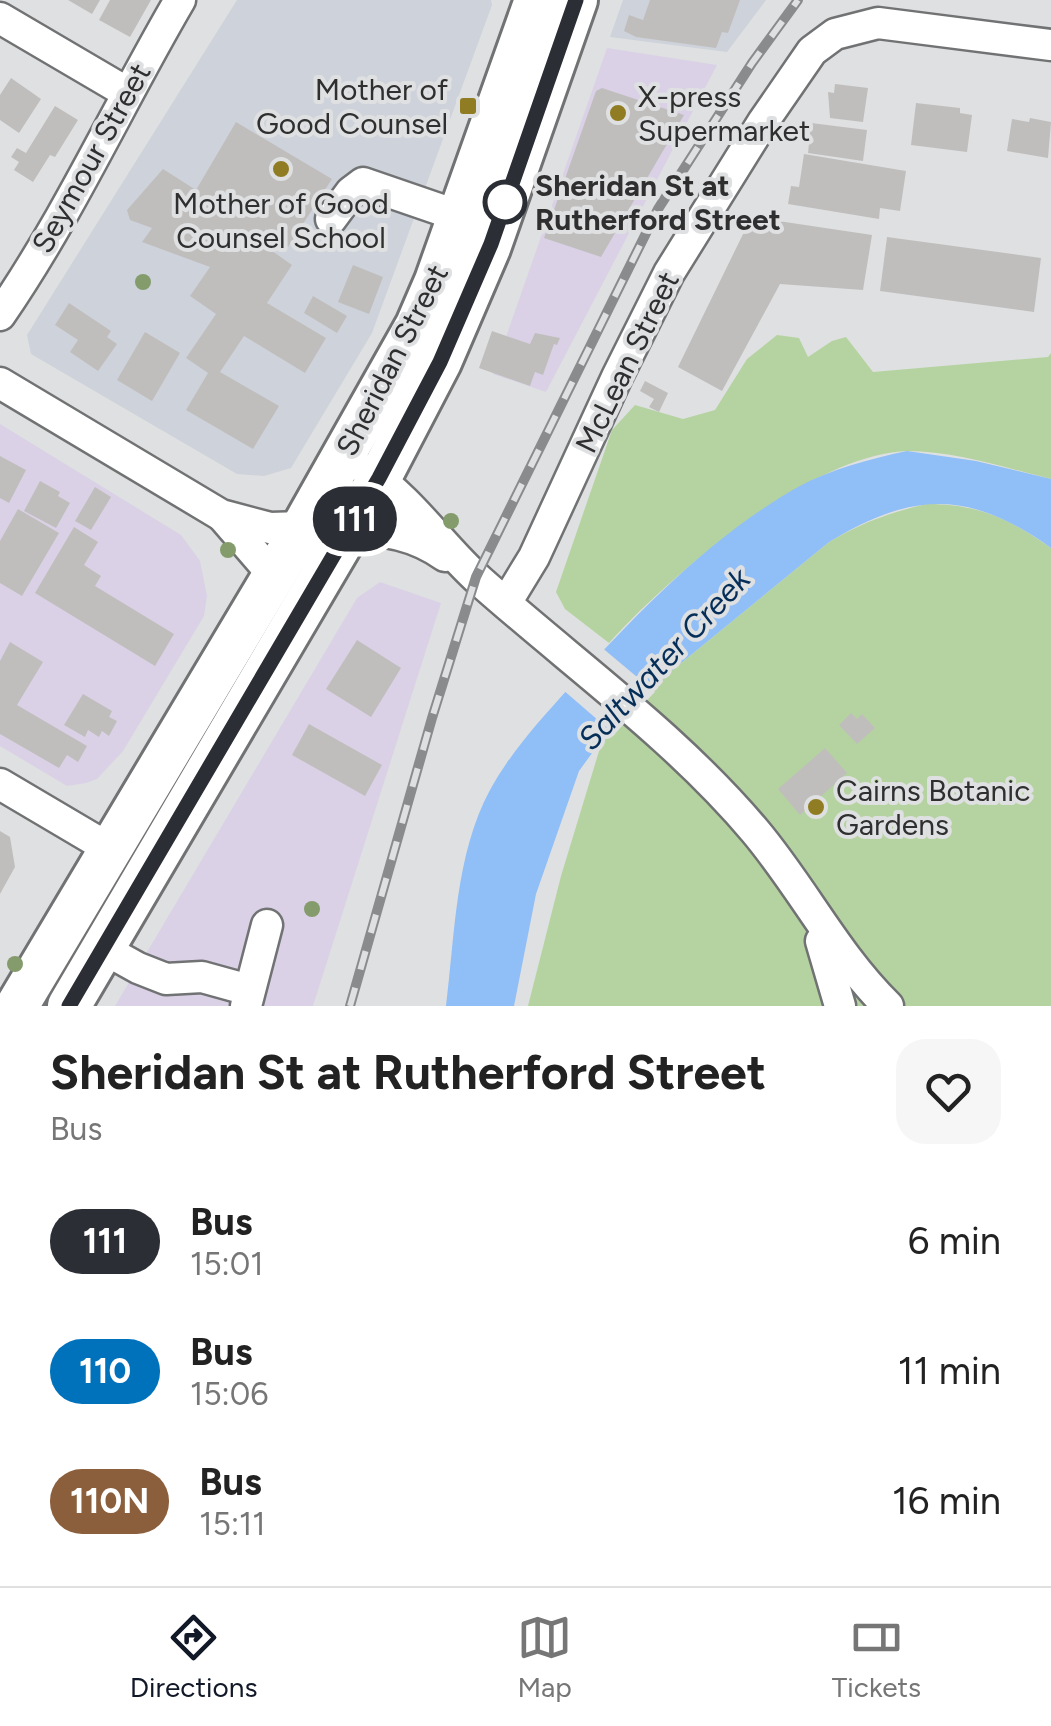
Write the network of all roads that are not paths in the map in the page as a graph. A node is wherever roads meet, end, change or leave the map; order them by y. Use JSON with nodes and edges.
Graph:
{"nodes":[{"id":1,"x":180,"y":0,"type":"edge"},
{"id":2,"x":536,"y":0,"type":"edge"},
{"id":3,"x":576,"y":0,"type":"edge"},
{"id":4,"x":0,"y":18,"type":"edge"},
{"id":5,"x":1051,"y":44,"type":"edge"},
{"id":6,"x":126,"y":92,"type":"junction"},
{"id":7,"x":459,"y":216,"type":"junction"},
{"id":8,"x":331,"y":219,"type":"dead end"},
{"id":9,"x":0,"y":315,"type":"edge"},
{"id":10,"x":0,"y":383,"type":"edge"},
{"id":11,"x":362,"y":467,"type":"junction"},
{"id":12,"x":221,"y":515,"type":"junction"},
{"id":13,"x":303,"y":528,"type":"junction"},
{"id":14,"x":349,"y":528,"type":"junction"},
{"id":15,"x":274,"y":576,"type":"junction"},
{"id":16,"x":476,"y":577,"type":"junction"},
{"id":17,"x":506,"y":603,"type":"junction"},
{"id":18,"x":0,"y":784,"type":"edge"},
{"id":19,"x":110,"y":849,"type":"junction"},
{"id":20,"x":807,"y":906,"type":"junction"},
{"id":21,"x":266,"y":925,"type":"dead end"},
{"id":22,"x":102,"y":948,"type":"junction"},
{"id":23,"x":176,"y":993,"type":"edge"},
{"id":24,"x":248,"y":998,"type":"edge"},
{"id":25,"x":17,"y":1006,"type":"edge"},
{"id":26,"x":68,"y":1006,"type":"edge"},
{"id":27,"x":840,"y":1006,"type":"edge"},
{"id":28,"x":888,"y":1006,"type":"edge"}],
"edges":[{"from":1,"to":6,"type":"street","name":"Seymour Street"},
{"from":2,"to":7,"type":"highway","name":"Sheridan Street"},
{"from":3,"to":11,"type":"highway","name":"Sheridan Street"},
{"from":4,"to":6,"type":"street"},
{"from":5,"to":17,"type":"street","name":"McLean Street"},
{"from":6,"to":9,"type":"street","name":"Seymour Street"},
{"from":7,"to":8,"type":"street"},
{"from":7,"to":11,"type":"highway","name":"Sheridan Street"},
{"from":10,"to":12,"type":"street"},
{"from":11,"to":13,"type":"highway","name":"Sheridan Street"},
{"from":11,"to":14,"type":"highway","name":"Sheridan Street"},
{"from":11,"to":16,"type":"street"},
{"from":12,"to":13,"type":"street"},
{"from":12,"to":15,"type":"street"},
{"from":13,"to":15,"type":"highway","name":"Sheridan Street"},
{"from":14,"to":16,"type":"street"},
{"from":14,"to":22,"type":"highway","name":"Sheridan Street"},
{"from":15,"to":19,"type":"highway","name":"Sheridan Street"},
{"from":16,"to":17,"type":"street"},
{"from":17,"to":20,"type":"street"},
{"from":18,"to":19,"type":"street"},
{"from":19,"to":25,"type":"highway","name":"Sheridan Street"},
{"from":20,"to":27,"type":"street"},
{"from":20,"to":28,"type":"street"},
{"from":21,"to":24,"type":"street"},
{"from":22,"to":23,"type":"street"},
{"from":22,"to":26,"type":"highway","name":"Sheridan Street"},
{"from":23,"to":24,"type":"street"}]}
